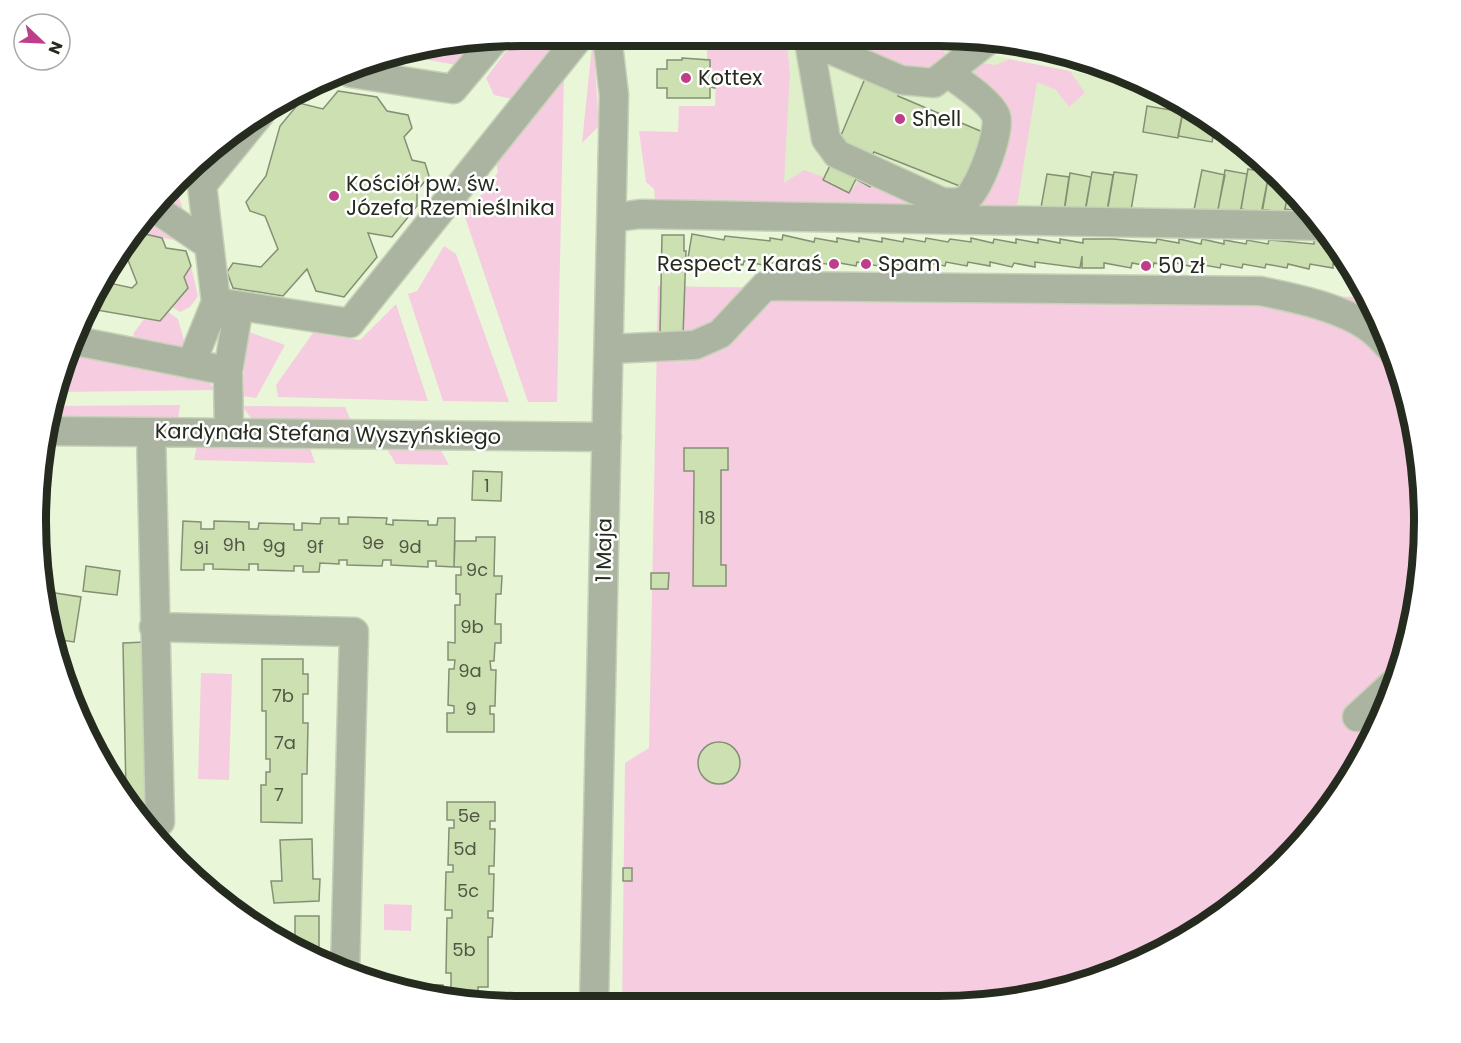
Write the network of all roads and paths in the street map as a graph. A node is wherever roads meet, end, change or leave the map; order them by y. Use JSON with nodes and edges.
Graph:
{"nodes":[{"id":1,"x":572,"y":46,"type":"edge"},
{"id":2,"x":608,"y":46,"type":"edge"},
{"id":3,"x":621,"y":46,"type":"edge"},
{"id":4,"x":810,"y":46,"type":"edge"},
{"id":5,"x":826,"y":46,"type":"edge"},
{"id":6,"x":487,"y":48,"type":"edge"},
{"id":7,"x":978,"y":49,"type":"edge"},
{"id":8,"x":948,"y":73,"type":"junction"},
{"id":9,"x":362,"y":75,"type":"edge"},
{"id":10,"x":614,"y":95,"type":"junction"},
{"id":11,"x":238,"y":141,"type":"edge"},
{"id":12,"x":161,"y":212,"type":"edge"},
{"id":13,"x":612,"y":218,"type":"junction"},
{"id":14,"x":1311,"y":226,"type":"edge"},
{"id":15,"x":209,"y":245,"type":"junction"},
{"id":16,"x":227,"y":304,"type":"junction"},
{"id":17,"x":1375,"y":333,"type":"edge"},
{"id":18,"x":82,"y":342,"type":"edge"},
{"id":19,"x":609,"y":349,"type":"junction"},
{"id":20,"x":191,"y":364,"type":"junction"},
{"id":21,"x":228,"y":371,"type":"junction"},
{"id":22,"x":56,"y":431,"type":"edge"},
{"id":23,"x":151,"y":432,"type":"junction"},
{"id":24,"x":230,"y":433,"type":"junction"},
{"id":25,"x":607,"y":437,"type":"junction"},
{"id":26,"x":154,"y":627,"type":"junction"},
{"id":27,"x":1381,"y":695,"type":"edge"},
{"id":28,"x":1358,"y":717,"type":"dead end"},
{"id":29,"x":160,"y":822,"type":"dead end"},
{"id":30,"x":345,"y":962,"type":"edge"},
{"id":31,"x":594,"y":996,"type":"edge"}],
"edges":[{"from":1,"to":16,"type":"street"},
{"from":2,"to":10,"type":"street","name":"1 Maja"},
{"from":3,"to":10,"type":"street","name":"1 Maja"},
{"from":4,"to":8,"type":"street"},
{"from":5,"to":8,"type":"street"},
{"from":6,"to":9,"type":"street"},
{"from":7,"to":8,"type":"street"},
{"from":10,"to":13,"type":"street","name":"1 Maja"},
{"from":11,"to":15,"type":"street"},
{"from":12,"to":15,"type":"street"},
{"from":13,"to":14,"type":"street"},
{"from":13,"to":19,"type":"street","name":"1 Maja"},
{"from":15,"to":16,"type":"street"},
{"from":16,"to":20,"type":"street"},
{"from":16,"to":21,"type":"street"},
{"from":17,"to":19,"type":"street"},
{"from":18,"to":20,"type":"street"},
{"from":19,"to":25,"type":"street","name":"1 Maja"},
{"from":20,"to":21,"type":"street"},
{"from":21,"to":24,"type":"street"},
{"from":22,"to":23,"type":"street","name":"Kardynała Stefana Wyszyńskiego"},
{"from":23,"to":24,"type":"street","name":"Kardynała Stefana Wyszyńskiego"},
{"from":23,"to":26,"type":"street"},
{"from":24,"to":25,"type":"street","name":"Kardynała Stefana Wyszyńskiego"},
{"from":25,"to":31,"type":"street","name":"1 Maja"},
{"from":26,"to":29,"type":"street"},
{"from":26,"to":30,"type":"street"},
{"from":27,"to":28,"type":"street"}]}
